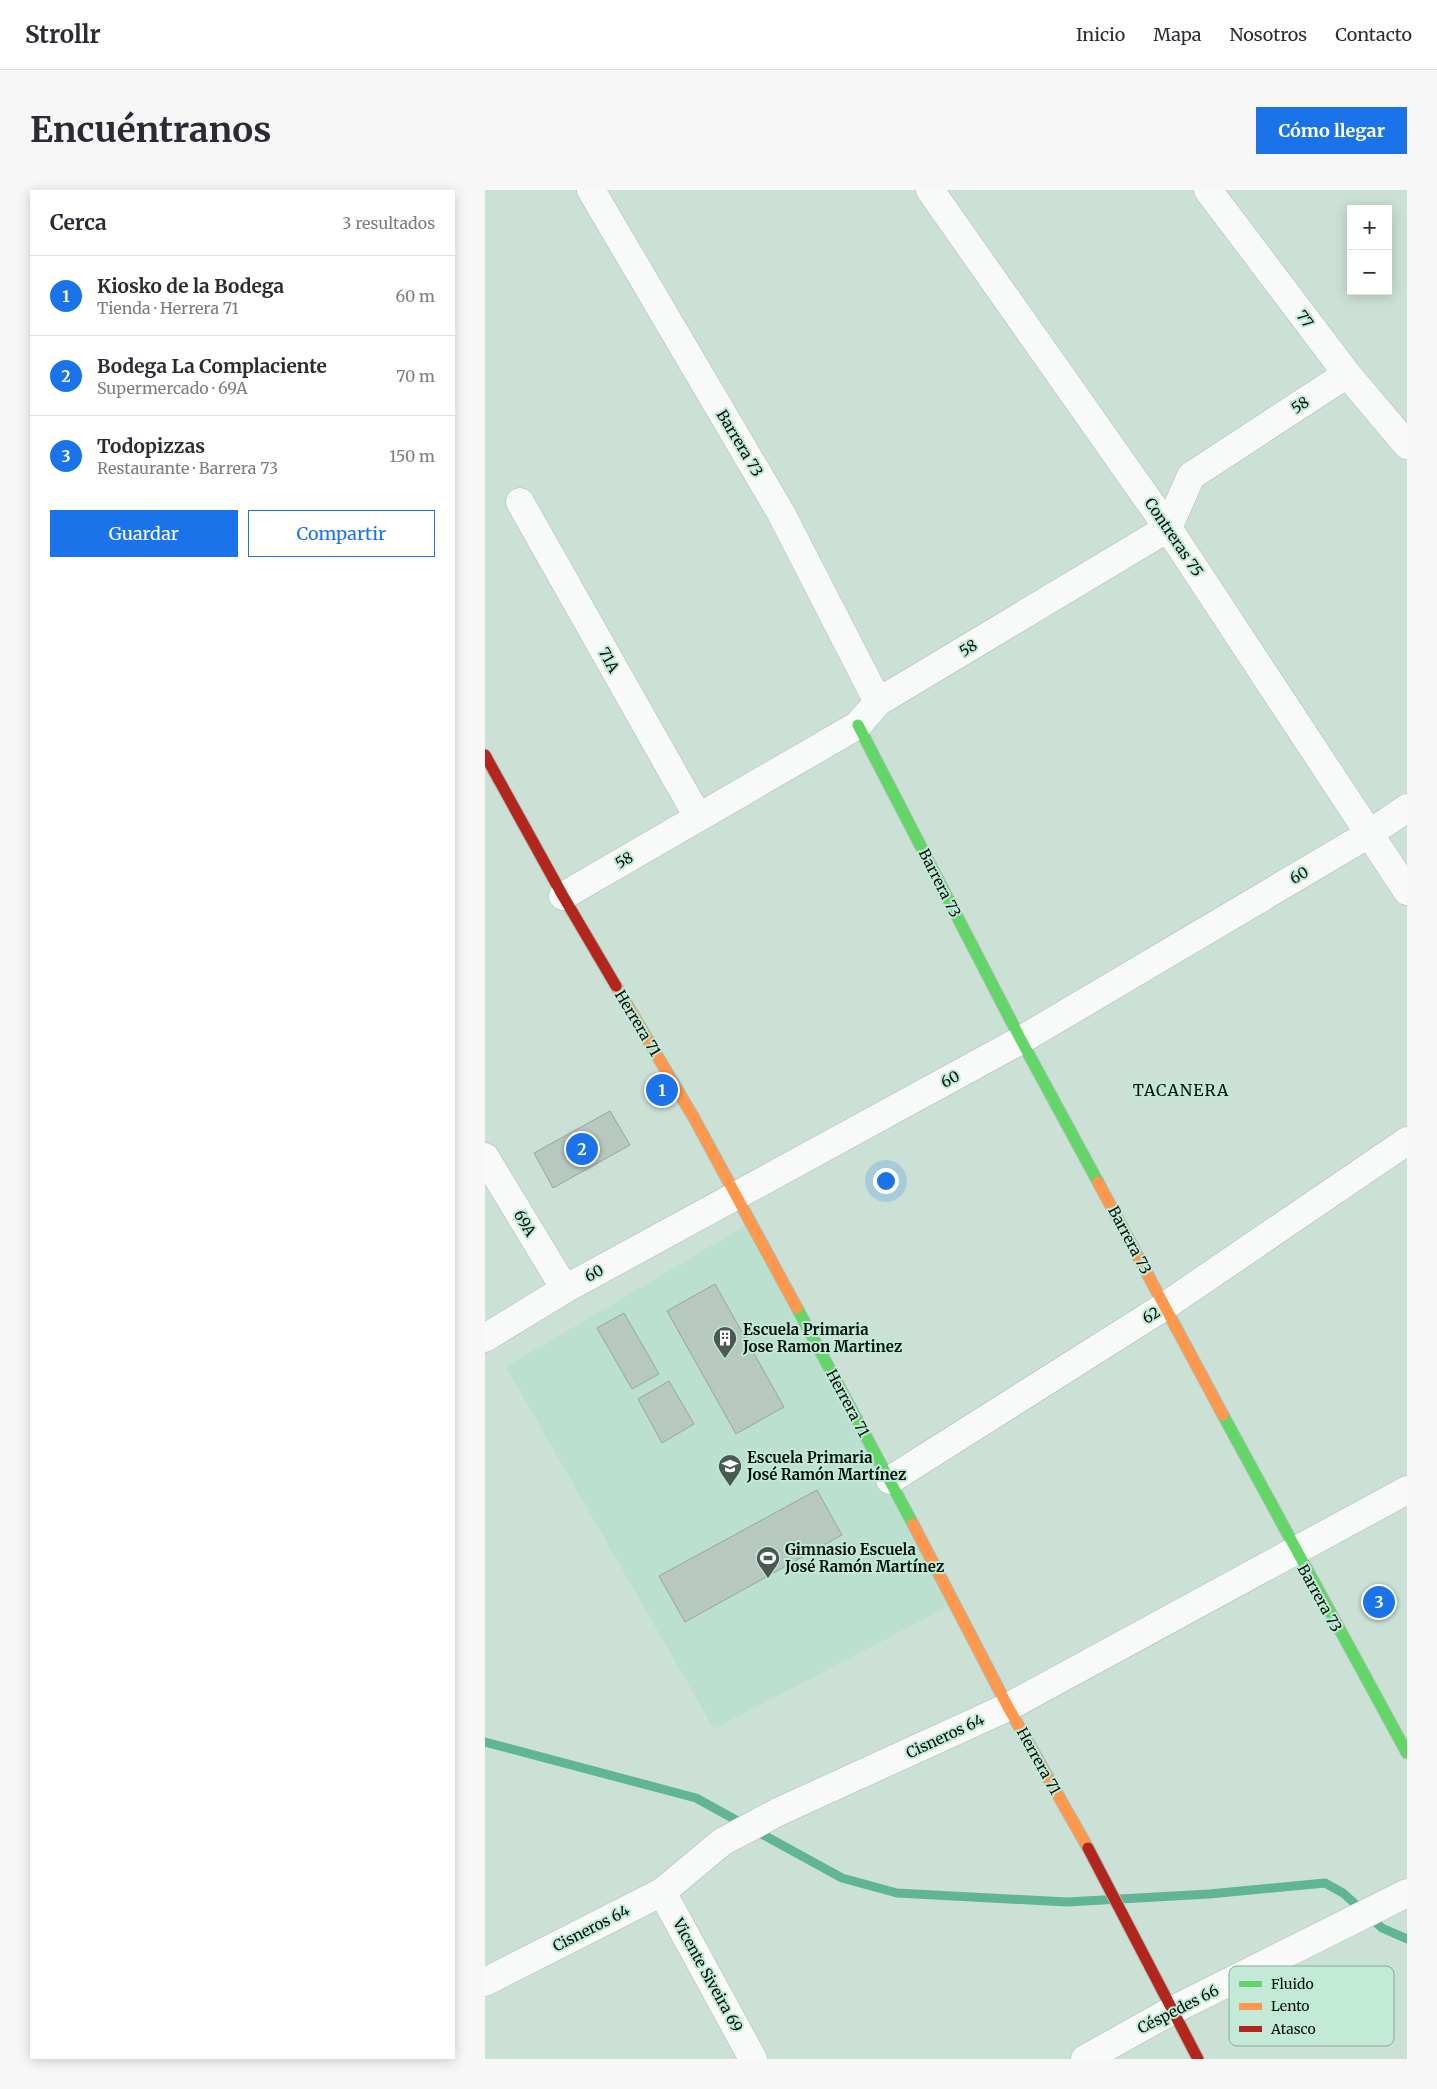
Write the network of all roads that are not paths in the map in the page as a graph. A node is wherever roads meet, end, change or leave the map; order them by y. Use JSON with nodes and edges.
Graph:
{"nodes":[{"id":1,"x":591,"y":190,"type":"edge"},
{"id":2,"x":930,"y":190,"type":"edge"},
{"id":3,"x":1208,"y":190,"type":"edge"},
{"id":4,"x":1347,"y":374,"type":"junction"},
{"id":5,"x":1407,"y":444,"type":"edge"},
{"id":6,"x":520,"y":502,"type":"dead end"},
{"id":7,"x":1169,"y":528,"type":"junction"},
{"id":8,"x":878,"y":702,"type":"junction"},
{"id":9,"x":858,"y":725,"type":"junction"},
{"id":10,"x":485,"y":755,"type":"edge"},
{"id":11,"x":1407,"y":808,"type":"edge"},
{"id":12,"x":697,"y":817,"type":"junction"},
{"id":13,"x":1369,"y":834,"type":"junction"},
{"id":14,"x":1407,"y":891,"type":"edge"},
{"id":15,"x":563,"y":896,"type":"junction"},
{"id":16,"x":1021,"y":1040,"type":"junction"},
{"id":17,"x":1407,"y":1141,"type":"edge"},
{"id":18,"x":485,"y":1157,"type":"edge"},
{"id":19,"x":736,"y":1196,"type":"junction"},
{"id":20,"x":565,"y":1289,"type":"junction"},
{"id":21,"x":1165,"y":1306,"type":"junction"},
{"id":22,"x":485,"y":1338,"type":"edge"},
{"id":23,"x":889,"y":1480,"type":"junction"},
{"id":24,"x":1407,"y":1490,"type":"edge"},
{"id":25,"x":1295,"y":1552,"type":"junction"},
{"id":26,"x":1008,"y":1707,"type":"junction"},
{"id":27,"x":1407,"y":1753,"type":"edge"},
{"id":28,"x":662,"y":1892,"type":"junction"},
{"id":29,"x":1399,"y":1897,"type":"edge"},
{"id":30,"x":1262,"y":1966,"type":"edge"},
{"id":31,"x":485,"y":1982,"type":"edge"},
{"id":32,"x":1229,"y":1982,"type":"edge"},
{"id":33,"x":1171,"y":2011,"type":"junction"},
{"id":34,"x":753,"y":2059,"type":"edge"},
{"id":35,"x":1085,"y":2059,"type":"edge"},
{"id":36,"x":1198,"y":2059,"type":"edge"}],
"edges":[{"from":1,"to":8,"type":"street","name":"Barrera 73"},
{"from":2,"to":7,"type":"street","name":"Contreras 75"},
{"from":3,"to":4,"type":"street","name":"77"},
{"from":4,"to":5,"type":"street","name":"77"},
{"from":4,"to":7,"type":"street","name":"58"},
{"from":6,"to":12,"type":"street","name":"71A"},
{"from":7,"to":8,"type":"street","name":"58"},
{"from":7,"to":13,"type":"street","name":"Contreras 75"},
{"from":8,"to":9,"type":"street","name":"58"},
{"from":9,"to":12,"type":"street","name":"58"},
{"from":9,"to":16,"type":"street","name":"Barrera 73"},
{"from":10,"to":15,"type":"street","name":"Herrera 71"},
{"from":11,"to":13,"type":"street","name":"60"},
{"from":12,"to":15,"type":"street","name":"58"},
{"from":13,"to":14,"type":"street","name":"Contreras 75"},
{"from":13,"to":16,"type":"street","name":"60"},
{"from":15,"to":19,"type":"street","name":"Herrera 71"},
{"from":16,"to":19,"type":"street","name":"60"},
{"from":16,"to":21,"type":"street","name":"Barrera 73"},
{"from":17,"to":21,"type":"street","name":"62"},
{"from":18,"to":20,"type":"street","name":"69A"},
{"from":19,"to":20,"type":"street","name":"60"},
{"from":19,"to":23,"type":"street","name":"Herrera 71"},
{"from":20,"to":22,"type":"street","name":"60"},
{"from":21,"to":23,"type":"street","name":"62"},
{"from":21,"to":25,"type":"street","name":"Barrera 73"},
{"from":23,"to":26,"type":"street","name":"Herrera 71"},
{"from":24,"to":25,"type":"street","name":"Cisneros 64"},
{"from":25,"to":26,"type":"street","name":"Cisneros 64"},
{"from":25,"to":27,"type":"street","name":"Barrera 73"},
{"from":26,"to":28,"type":"street","name":"Cisneros 64"},
{"from":26,"to":33,"type":"street","name":"Herrera 71"},
{"from":28,"to":31,"type":"street","name":"Cisneros 64"},
{"from":28,"to":34,"type":"street","name":"Vicente Siveira 69"},
{"from":29,"to":30,"type":"street","name":"Céspedes 66"},
{"from":32,"to":33,"type":"street","name":"Céspedes 66"},
{"from":33,"to":35,"type":"street","name":"Céspedes 66"},
{"from":33,"to":36,"type":"street","name":"Herrera 71"}]}
